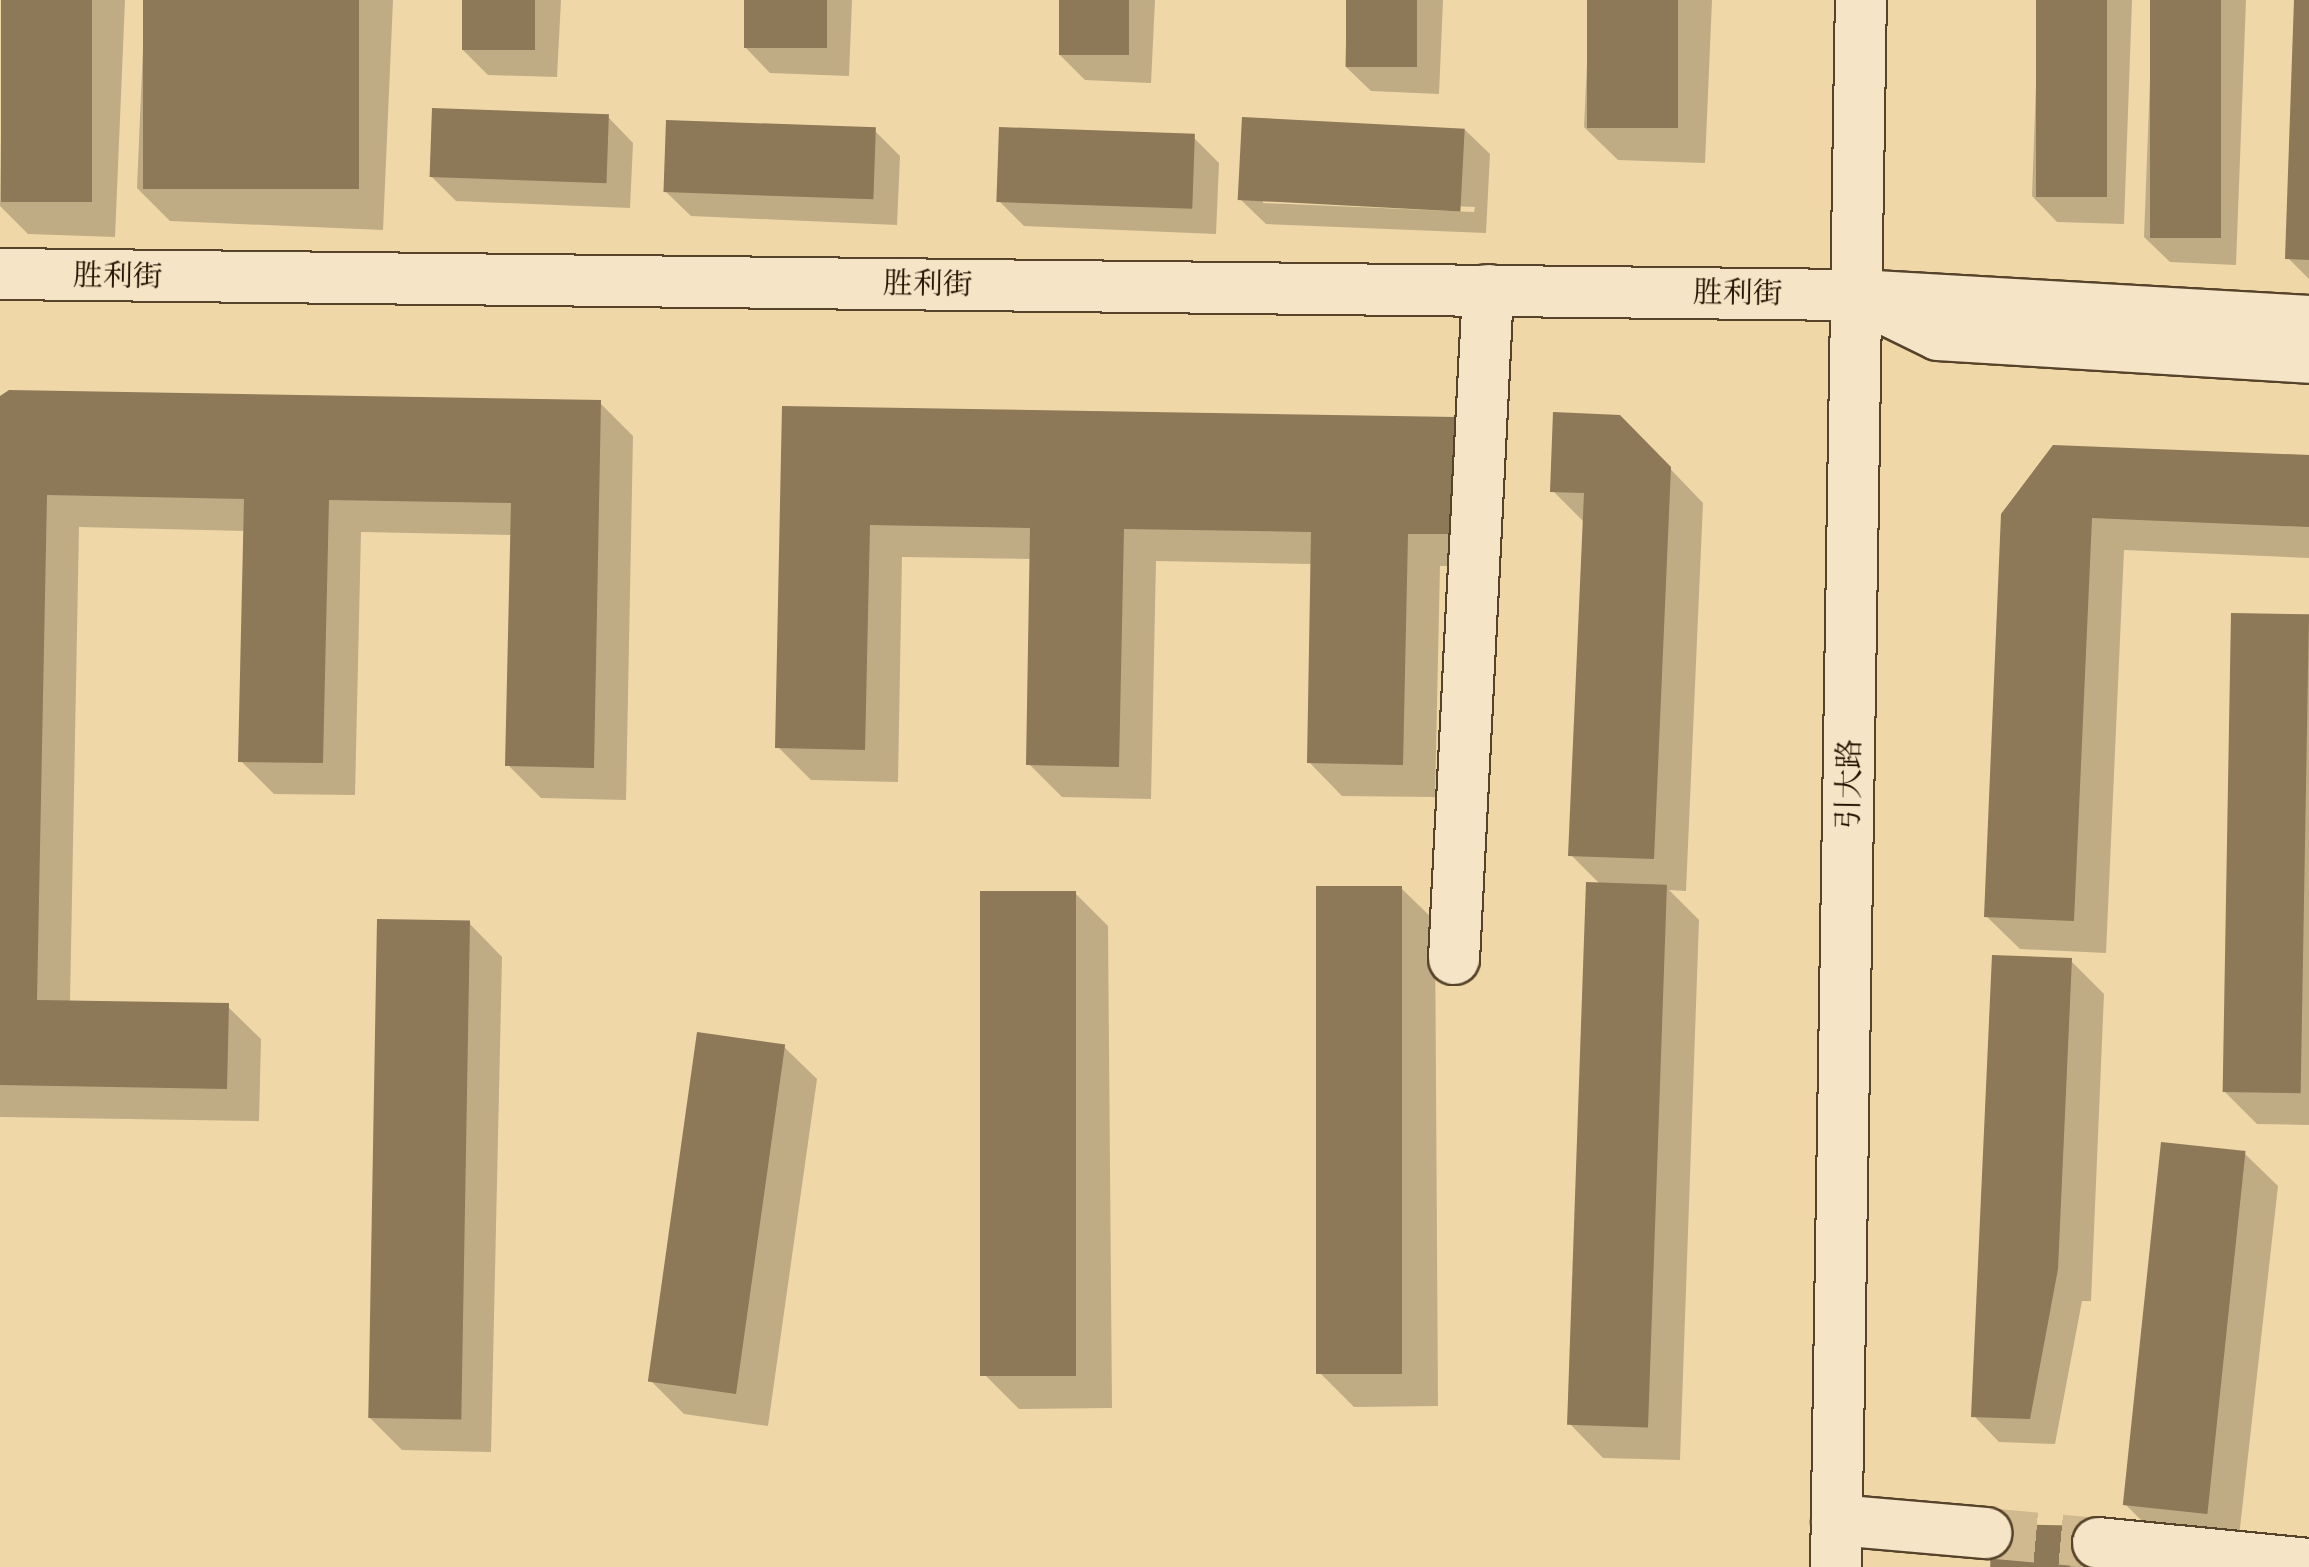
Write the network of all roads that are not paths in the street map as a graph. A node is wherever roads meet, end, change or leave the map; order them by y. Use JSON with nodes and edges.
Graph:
{"nodes":[{"id":1,"x":1861,"y":0,"type":"edge"},
{"id":2,"x":0,"y":274,"type":"edge"},
{"id":3,"x":1488,"y":290,"type":"junction"},
{"id":4,"x":1857,"y":294,"type":"junction"},
{"id":5,"x":2309,"y":320,"type":"edge"},
{"id":6,"x":2309,"y":358,"type":"edge"},
{"id":7,"x":1454,"y":959,"type":"dead end"},
{"id":8,"x":1986,"y":1533,"type":"tunnel mouth"},
{"id":9,"x":2098,"y":1542,"type":"tunnel mouth"},
{"id":10,"x":1836,"y":1543,"type":"edge"},
{"id":11,"x":2309,"y":1564,"type":"edge"}],
"edges":[{"from":1,"to":4,"type":"street","name":"引大路"},
{"from":2,"to":3,"type":"street","name":"胜利街"},
{"from":3,"to":4,"type":"street","name":"胜利街"},
{"from":3,"to":7,"type":"street"},
{"from":4,"to":5,"type":"street","name":"胜利街"},
{"from":4,"to":6,"type":"street","name":"胜利街"},
{"from":4,"to":10,"type":"street","name":"引大路"},
{"from":8,"to":10,"type":"street"},
{"from":9,"to":11,"type":"street"}]}
